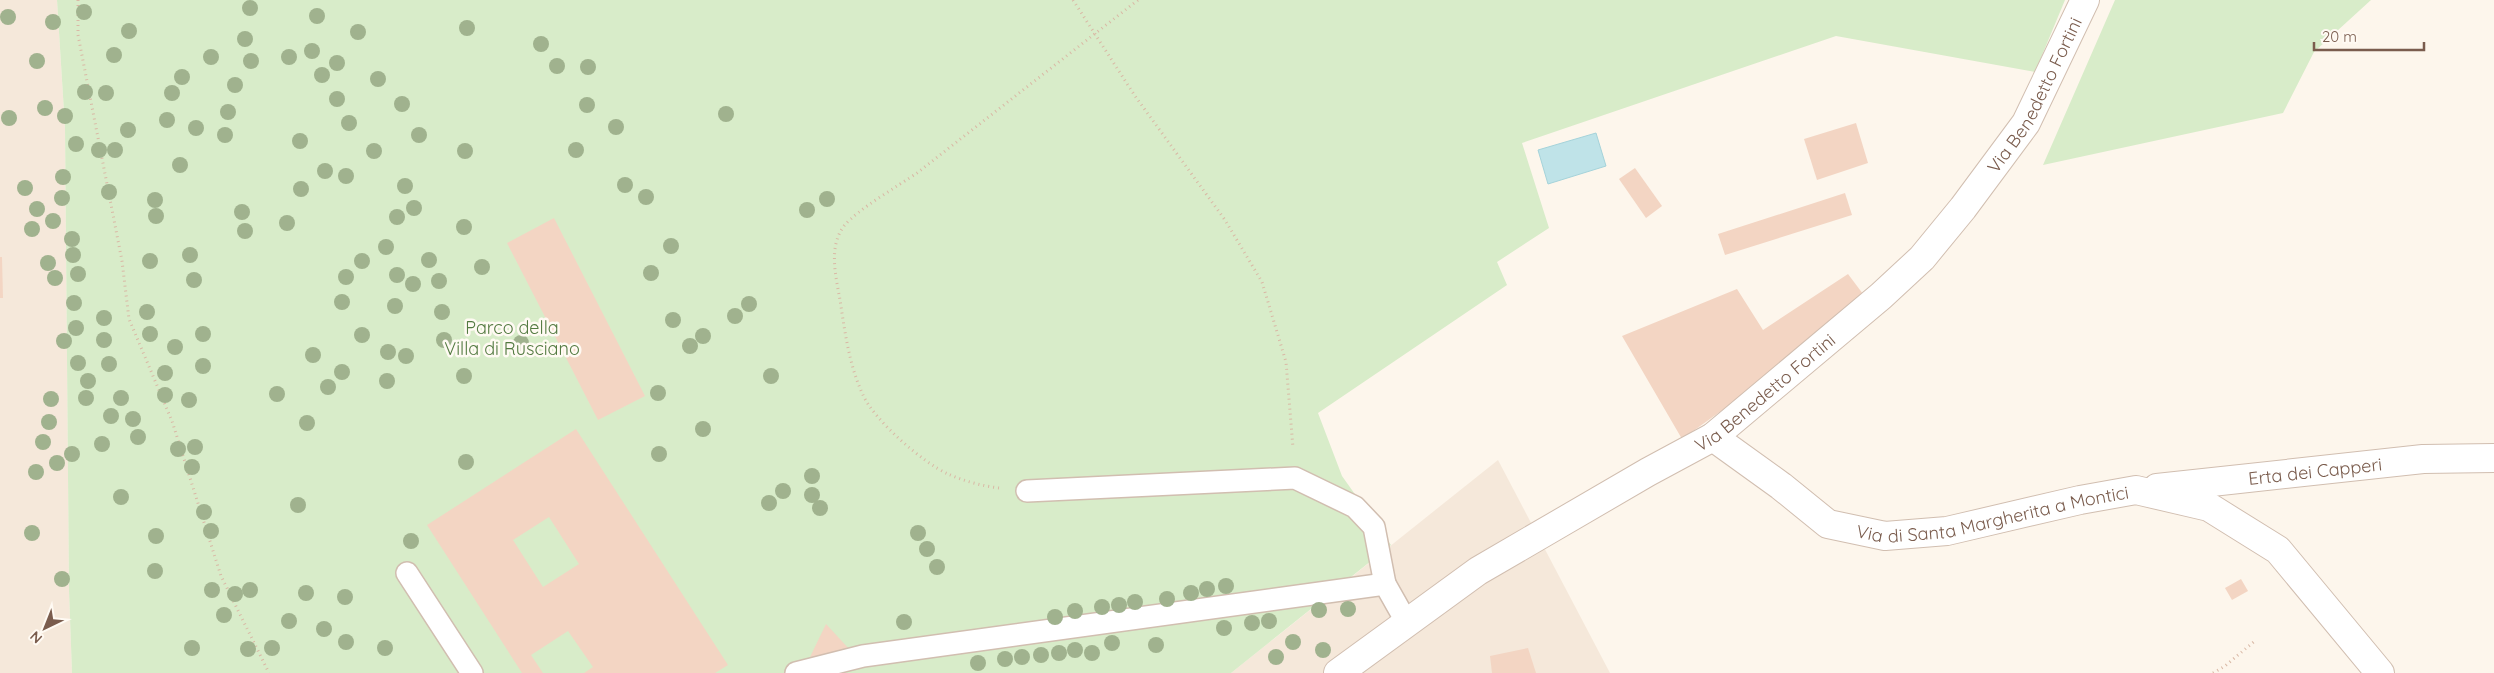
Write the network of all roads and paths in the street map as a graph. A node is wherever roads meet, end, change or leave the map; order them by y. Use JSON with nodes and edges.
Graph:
{"nodes":[{"id":1,"x":78,"y":0,"type":"edge"},
{"id":2,"x":1073,"y":0,"type":"edge"},
{"id":3,"x":1138,"y":0,"type":"edge"},
{"id":4,"x":2085,"y":0,"type":"edge"},
{"id":5,"x":1094,"y":34,"type":"junction"},
{"id":6,"x":1713,"y":437,"type":"junction"},
{"id":7,"x":2494,"y":458,"type":"edge"},
{"id":8,"x":1295,"y":478,"type":"junction"},
{"id":9,"x":2136,"y":490,"type":"junction"},
{"id":10,"x":1027,"y":491,"type":"joint"},
{"id":11,"x":407,"y":573,"type":"dead end"},
{"id":12,"x":1385,"y":584,"type":"junction"},
{"id":13,"x":1407,"y":623,"type":"junction"},
{"id":14,"x":2256,"y":640,"type":"dead end"},
{"id":15,"x":269,"y":673,"type":"edge"},
{"id":16,"x":472,"y":673,"type":"edge"},
{"id":17,"x":796,"y":673,"type":"edge"},
{"id":18,"x":1338,"y":673,"type":"edge"},
{"id":19,"x":2213,"y":673,"type":"edge"},
{"id":20,"x":2380,"y":673,"type":"edge"}],
"edges":[{"from":1,"to":15,"type":"path"},
{"from":2,"to":5,"type":"path"},
{"from":3,"to":5,"type":"path"},
{"from":4,"to":6,"type":"street","name":"Via Benedetto Fortini"},
{"from":5,"to":8,"type":"path"},
{"from":5,"to":10,"type":"path"},
{"from":6,"to":9,"type":"street","name":"Via di Santa Margherita a Montici"},
{"from":6,"to":13,"type":"street","name":"Via Benedetto Fortini"},
{"from":7,"to":9,"type":"street","name":"Erta dei Capperi"},
{"from":8,"to":10,"type":"lane"},
{"from":8,"to":12,"type":"lane"},
{"from":9,"to":20,"type":"street","name":"Via di Santa Margherita a Montici"},
{"from":11,"to":16,"type":"lane"},
{"from":12,"to":13,"type":"lane"},
{"from":12,"to":17,"type":"lane"},
{"from":13,"to":18,"type":"street","name":"Via Benedetto Fortini"},
{"from":14,"to":19,"type":"path"}]}
